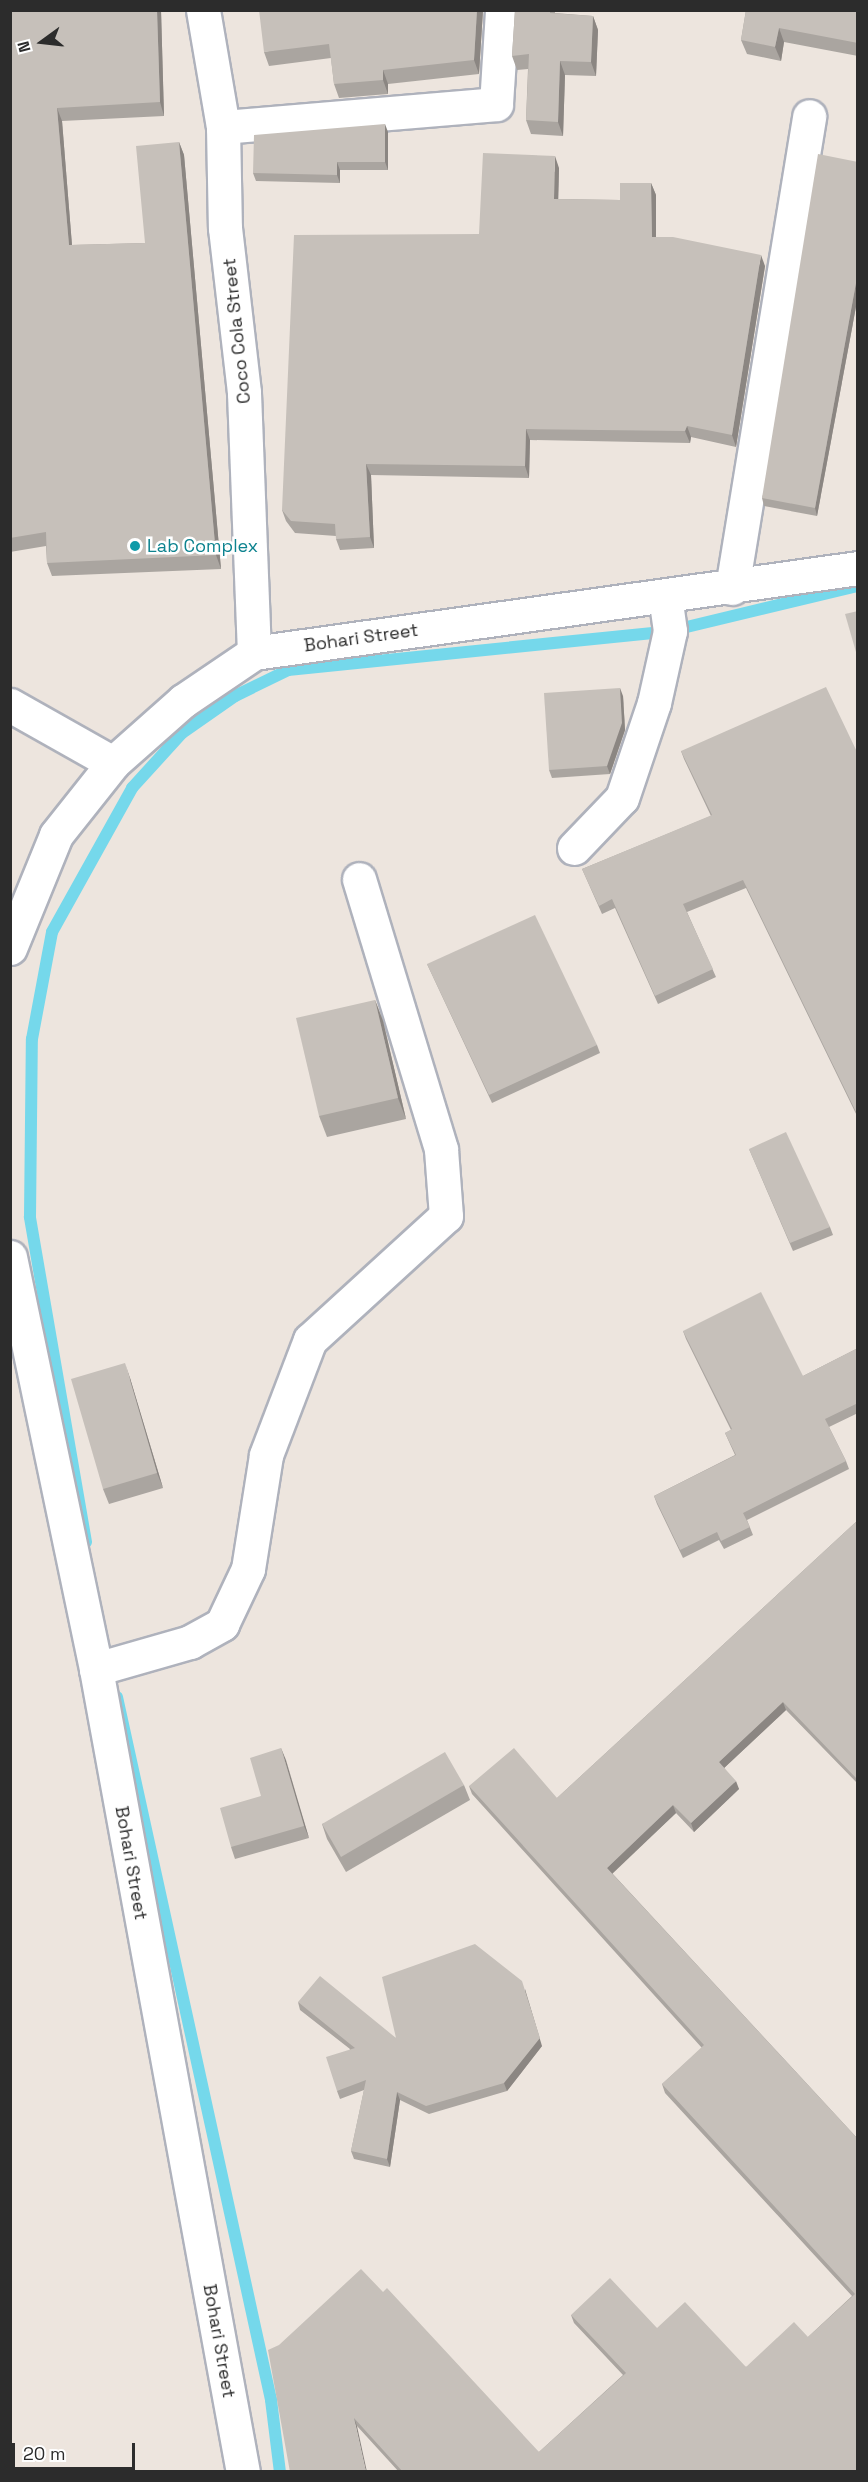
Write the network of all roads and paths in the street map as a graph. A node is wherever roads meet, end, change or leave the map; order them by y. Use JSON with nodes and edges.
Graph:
{"nodes":[{"id":1,"x":203,"y":10,"type":"edge"},
{"id":2,"x":502,"y":10,"type":"edge"},
{"id":3,"x":809,"y":116,"type":"dead end"},
{"id":4,"x":223,"y":127,"type":"junction"},
{"id":5,"x":858,"y":568,"type":"edge"},
{"id":6,"x":732,"y":588,"type":"junction"},
{"id":7,"x":665,"y":597,"type":"junction"},
{"id":8,"x":254,"y":653,"type":"junction"},
{"id":9,"x":10,"y":705,"type":"edge"},
{"id":10,"x":113,"y":763,"type":"junction"},
{"id":11,"x":574,"y":848,"type":"dead end"},
{"id":12,"x":359,"y":879,"type":"dead end"},
{"id":13,"x":10,"y":948,"type":"edge"},
{"id":14,"x":10,"y":1257,"type":"edge"},
{"id":15,"x":96,"y":1669,"type":"junction"},
{"id":16,"x":243,"y":2472,"type":"edge"}],
"edges":[{"from":1,"to":4,"type":"street","name":"Coco Cola Street"},
{"from":2,"to":4,"type":"street"},
{"from":3,"to":6,"type":"street"},
{"from":4,"to":8,"type":"street","name":"Coco Cola Street"},
{"from":5,"to":6,"type":"street","name":"Bohari Street"},
{"from":6,"to":7,"type":"street","name":"Bohari Street"},
{"from":7,"to":8,"type":"street","name":"Bohari Street"},
{"from":7,"to":11,"type":"street"},
{"from":8,"to":10,"type":"street","name":"Bohari Street"},
{"from":9,"to":10,"type":"street"},
{"from":10,"to":13,"type":"street","name":"Bohari Street"},
{"from":12,"to":15,"type":"street"},
{"from":14,"to":15,"type":"street","name":"Bohari Street"},
{"from":15,"to":16,"type":"street","name":"Bohari Street"}]}
